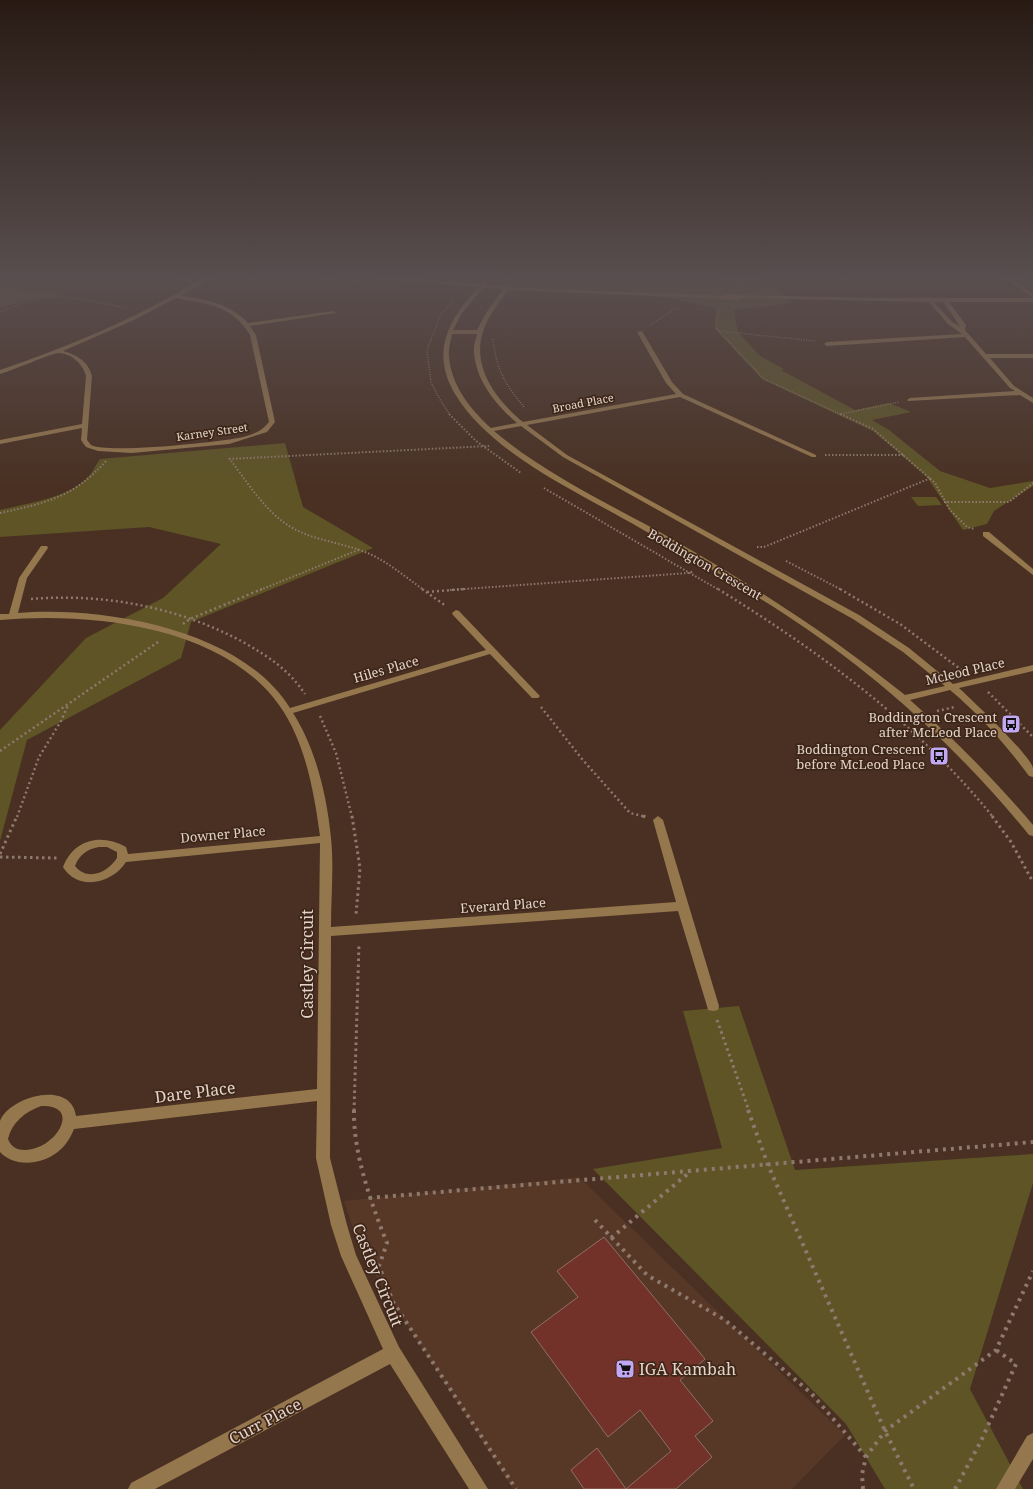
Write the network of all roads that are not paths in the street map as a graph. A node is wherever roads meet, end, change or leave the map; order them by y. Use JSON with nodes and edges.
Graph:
{"nodes":[{"id":1,"x":65,"y":347,"type":"edge"},
{"id":2,"x":256,"y":347,"type":"edge"},
{"id":3,"x":447,"y":347,"type":"edge"},
{"id":4,"x":478,"y":347,"type":"edge"},
{"id":5,"x":649,"y":347,"type":"edge"},
{"id":6,"x":977,"y":347,"type":"edge"},
{"id":7,"x":57,"y":351,"type":"junction"},
{"id":8,"x":984,"y":356,"type":"junction"},
{"id":9,"x":1033,"y":356,"type":"edge"},
{"id":10,"x":0,"y":372,"type":"edge"},
{"id":11,"x":1020,"y":393,"type":"junction"},
{"id":12,"x":681,"y":395,"type":"junction"},
{"id":13,"x":910,"y":400,"type":"road end"},
{"id":14,"x":1033,"y":401,"type":"edge"},
{"id":15,"x":522,"y":424,"type":"junction"},
{"id":16,"x":85,"y":425,"type":"junction"},
{"id":17,"x":489,"y":430,"type":"junction"},
{"id":18,"x":0,"y":442,"type":"edge"},
{"id":19,"x":814,"y":456,"type":"road end"},
{"id":20,"x":986,"y":534,"type":"road end"},
{"id":21,"x":44,"y":548,"type":"dead end"},
{"id":22,"x":1033,"y":573,"type":"edge"},
{"id":23,"x":456,"y":613,"type":"road end"},
{"id":24,"x":13,"y":615,"type":"junction"},
{"id":25,"x":0,"y":617,"type":"edge"},
{"id":26,"x":492,"y":651,"type":"junction"},
{"id":27,"x":1033,"y":668,"type":"edge"},
{"id":28,"x":952,"y":687,"type":"junction"},
{"id":29,"x":535,"y":696,"type":"road end"},
{"id":30,"x":902,"y":699,"type":"junction"},
{"id":31,"x":288,"y":712,"type":"junction"},
{"id":32,"x":1033,"y":774,"type":"edge"},
{"id":33,"x":658,"y":820,"type":"road end"},
{"id":34,"x":1033,"y":832,"type":"edge"},
{"id":35,"x":326,"y":839,"type":"junction"},
{"id":36,"x":123,"y":858,"type":"junction"},
{"id":37,"x":683,"y":906,"type":"junction"},
{"id":38,"x":324,"y":932,"type":"junction"},
{"id":39,"x":713,"y":1006,"type":"road end"},
{"id":40,"x":323,"y":1094,"type":"junction"},
{"id":41,"x":70,"y":1123,"type":"junction"},
{"id":42,"x":392,"y":1353,"type":"junction"},
{"id":43,"x":1033,"y":1442,"type":"edge"},
{"id":44,"x":137,"y":1489,"type":"edge"},
{"id":45,"x":478,"y":1489,"type":"edge"},
{"id":46,"x":1006,"y":1489,"type":"edge"}],
"edges":[{"from":1,"to":7,"type":"street"},
{"from":2,"to":16,"type":"street","name":"Karney Street"},
{"from":3,"to":17,"type":"street","name":"Boddington Crescent"},
{"from":4,"to":15,"type":"street","name":"Boddington Crescent"},
{"from":5,"to":12,"type":"street"},
{"from":6,"to":8,"type":"street"},
{"from":7,"to":10,"type":"street"},
{"from":7,"to":16,"type":"street","name":"Karney Street"},
{"from":8,"to":9,"type":"street"},
{"from":8,"to":11,"type":"street"},
{"from":11,"to":13,"type":"street"},
{"from":11,"to":14,"type":"street"},
{"from":12,"to":15,"type":"street","name":"Broad Place"},
{"from":12,"to":19,"type":"street"},
{"from":15,"to":17,"type":"street","name":"Broad Place"},
{"from":15,"to":28,"type":"street","name":"Boddington Crescent"},
{"from":16,"to":18,"type":"street"},
{"from":17,"to":30,"type":"street","name":"Boddington Crescent"},
{"from":20,"to":22,"type":"street"},
{"from":21,"to":24,"type":"street"},
{"from":23,"to":26,"type":"street"},
{"from":24,"to":25,"type":"street","name":"Castley Circuit"},
{"from":24,"to":31,"type":"street","name":"Castley Circuit"},
{"from":26,"to":29,"type":"street"},
{"from":26,"to":31,"type":"street","name":"Hiles Place"},
{"from":27,"to":28,"type":"street","name":"Mcleod Place"},
{"from":28,"to":30,"type":"street","name":"Mcleod Place"},
{"from":28,"to":32,"type":"street","name":"Boddington Crescent"},
{"from":30,"to":34,"type":"street","name":"Boddington Crescent"},
{"from":31,"to":35,"type":"street","name":"Castley Circuit"},
{"from":33,"to":37,"type":"street"},
{"from":35,"to":36,"type":"street","name":"Downer Place"},
{"from":35,"to":38,"type":"street","name":"Castley Circuit"},
{"from":36,"to":36,"type":"street"},
{"from":37,"to":38,"type":"street","name":"Everard Place"},
{"from":37,"to":39,"type":"street"},
{"from":38,"to":40,"type":"street","name":"Castley Circuit"},
{"from":40,"to":41,"type":"street","name":"Dare Place"},
{"from":40,"to":42,"type":"street","name":"Castley Circuit"},
{"from":41,"to":41,"type":"street"},
{"from":42,"to":44,"type":"street","name":"Curr Place"},
{"from":42,"to":45,"type":"street","name":"Castley Circuit"},
{"from":43,"to":46,"type":"street"}]}
